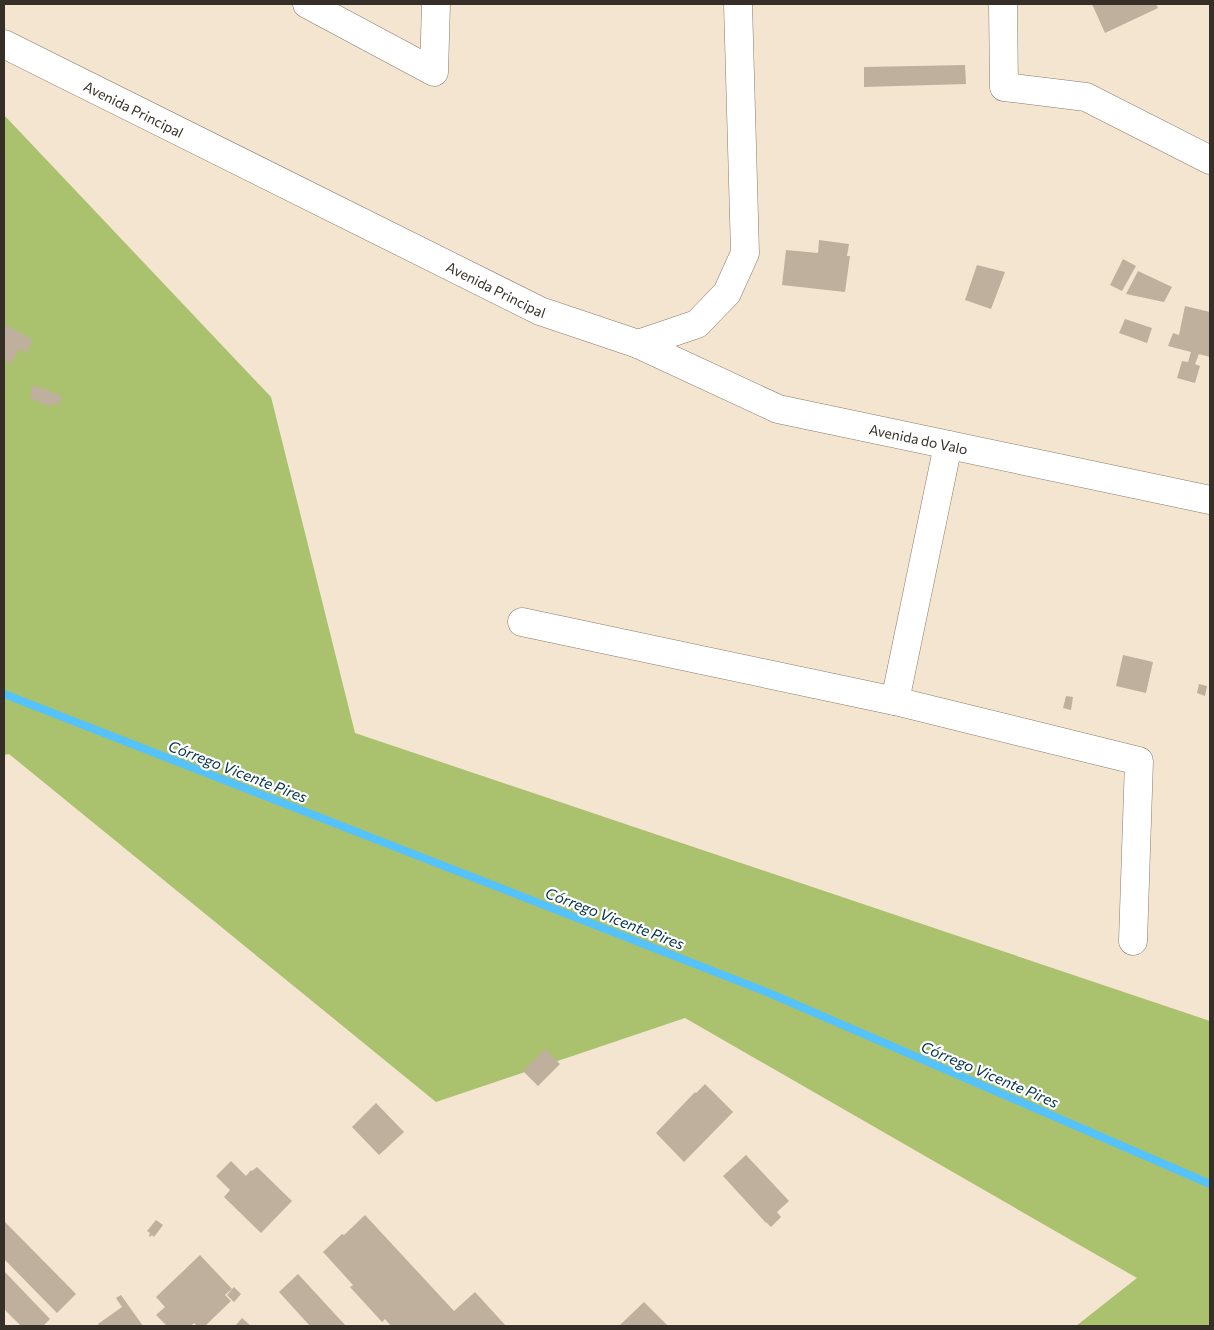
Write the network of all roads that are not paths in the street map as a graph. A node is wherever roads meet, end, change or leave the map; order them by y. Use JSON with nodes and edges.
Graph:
{"nodes":[{"id":1,"x":307,"y":4,"type":"edge"},
{"id":2,"x":436,"y":4,"type":"edge"},
{"id":3,"x":738,"y":4,"type":"edge"},
{"id":4,"x":1003,"y":4,"type":"edge"},
{"id":5,"x":4,"y":44,"type":"edge"},
{"id":6,"x":1210,"y":160,"type":"edge"},
{"id":7,"x":638,"y":344,"type":"junction"},
{"id":8,"x":948,"y":445,"type":"junction"},
{"id":9,"x":1210,"y":500,"type":"edge"},
{"id":10,"x":522,"y":622,"type":"dead end"},
{"id":11,"x":895,"y":701,"type":"junction"},
{"id":12,"x":1132,"y":941,"type":"dead end"}],
"edges":[{"from":1,"to":2,"type":"street"},
{"from":3,"to":7,"type":"street"},
{"from":4,"to":6,"type":"street"},
{"from":5,"to":7,"type":"street","name":"Avenida Principal"},
{"from":7,"to":8,"type":"street","name":"Avenida do Valo"},
{"from":8,"to":9,"type":"street","name":"Avenida do Valo"},
{"from":8,"to":11,"type":"street"},
{"from":10,"to":11,"type":"street"},
{"from":11,"to":12,"type":"street"}]}
